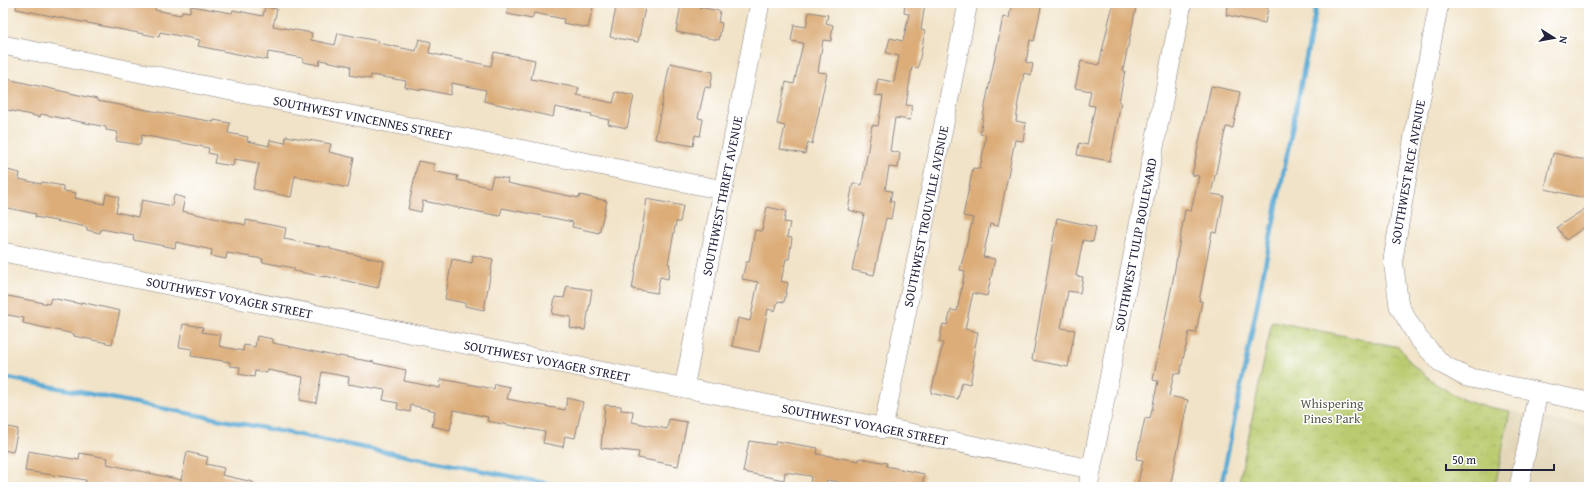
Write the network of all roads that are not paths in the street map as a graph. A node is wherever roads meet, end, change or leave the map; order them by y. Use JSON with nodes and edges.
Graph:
{"nodes":[{"id":1,"x":760,"y":3,"type":"edge"},
{"id":2,"x":968,"y":3,"type":"edge"},
{"id":3,"x":1182,"y":3,"type":"edge"},
{"id":4,"x":1438,"y":3,"type":"edge"},
{"id":5,"x":3,"y":45,"type":"edge"},
{"id":6,"x":723,"y":190,"type":"junction"},
{"id":7,"x":3,"y":252,"type":"edge"},
{"id":8,"x":684,"y":388,"type":"junction"},
{"id":9,"x":1538,"y":392,"type":"junction"},
{"id":10,"x":1589,"y":402,"type":"edge"},
{"id":11,"x":883,"y":429,"type":"junction"},
{"id":12,"x":1089,"y":478,"type":"edge"},
{"id":13,"x":1519,"y":487,"type":"edge"}],
"edges":[{"from":1,"to":6,"type":"street","name":"SOUTHWEST THRIFT AVENUE"},
{"from":2,"to":11,"type":"street","name":"SOUTHWEST TROUVILLE AVENUE"},
{"from":3,"to":12,"type":"street","name":"SOUTHWEST TULIP BOULEVARD"},
{"from":4,"to":9,"type":"street","name":"SOUTHWEST RICE AVENUE"},
{"from":5,"to":6,"type":"street","name":"SOUTHWEST VINCENNES STREET"},
{"from":6,"to":8,"type":"street","name":"SOUTHWEST THRIFT AVENUE"},
{"from":7,"to":8,"type":"street","name":"SOUTHWEST VOYAGER STREET"},
{"from":8,"to":11,"type":"street","name":"SOUTHWEST VOYAGER STREET"},
{"from":9,"to":10,"type":"street","name":"SOUTHWEST RICE AVENUE"},
{"from":9,"to":13,"type":"street"},
{"from":11,"to":12,"type":"street","name":"SOUTHWEST VOYAGER STREET"}]}
